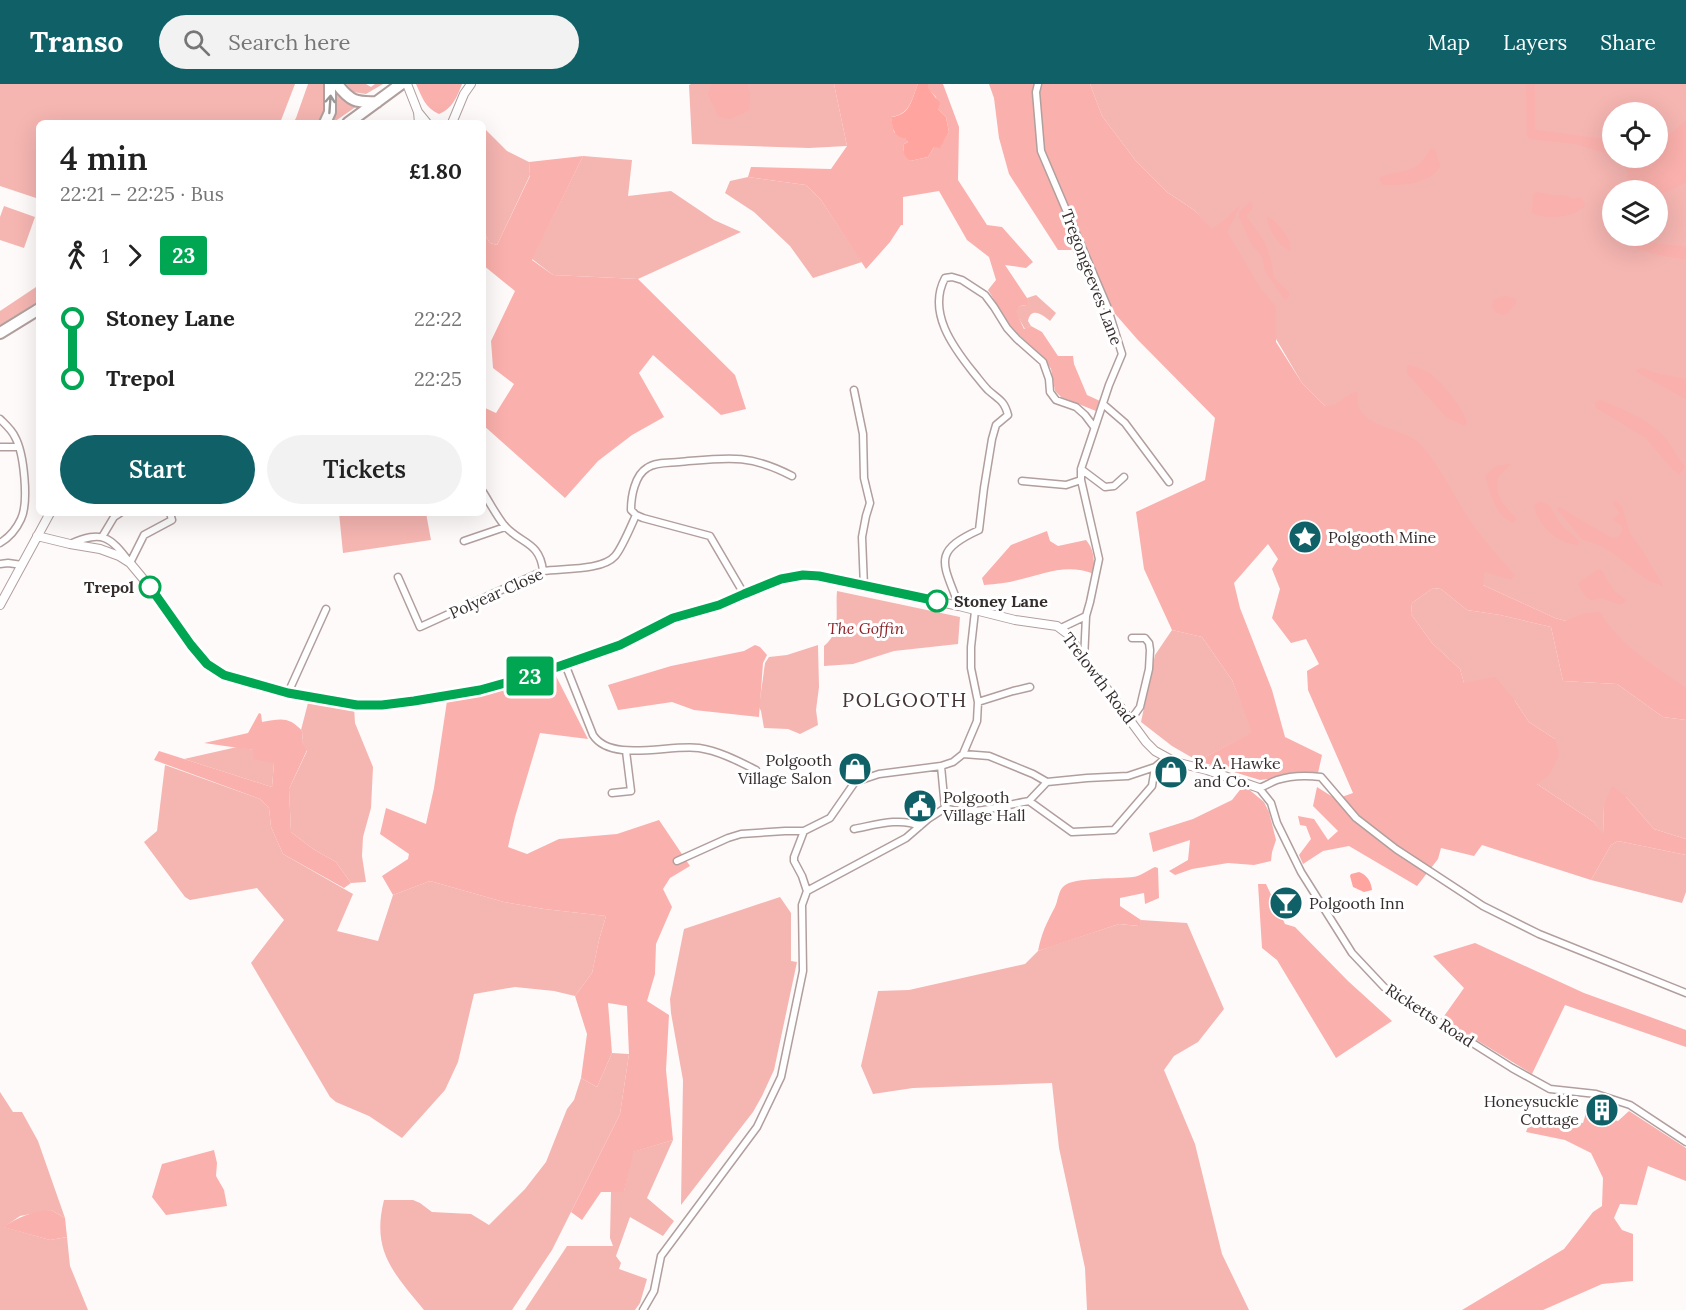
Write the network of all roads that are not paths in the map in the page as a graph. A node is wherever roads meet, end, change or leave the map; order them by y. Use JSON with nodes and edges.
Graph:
{"nodes":[{"id":1,"x":330,"y":84,"type":"edge"},
{"id":2,"x":337,"y":84,"type":"edge"},
{"id":3,"x":401,"y":84,"type":"edge"},
{"id":4,"x":407,"y":84,"type":"edge"},
{"id":5,"x":464,"y":84,"type":"edge"},
{"id":6,"x":471,"y":84,"type":"edge"},
{"id":7,"x":1038,"y":84,"type":"edge"},
{"id":8,"x":464,"y":94,"type":"junction"},
{"id":9,"x":378,"y":102,"type":"junction"},
{"id":10,"x":418,"y":112,"type":"junction"},
{"id":11,"x":326,"y":120,"type":"edge"},
{"id":12,"x":352,"y":120,"type":"edge"},
{"id":13,"x":419,"y":120,"type":"edge"},
{"id":14,"x":425,"y":120,"type":"edge"},
{"id":15,"x":453,"y":120,"type":"edge"},
{"id":16,"x":36,"y":311,"type":"edge"},
{"id":17,"x":0,"y":333,"type":"edge"},
{"id":18,"x":854,"y":390,"type":"dead end"},
{"id":19,"x":1103,"y":404,"type":"junction"},
{"id":20,"x":0,"y":419,"type":"edge"},
{"id":21,"x":1094,"y":427,"type":"junction"},
{"id":22,"x":0,"y":447,"type":"edge"},
{"id":23,"x":18,"y":447,"type":"junction"},
{"id":24,"x":1081,"y":469,"type":"junction"},
{"id":25,"x":792,"y":476,"type":"dead end"},
{"id":26,"x":1124,"y":477,"type":"dead end"},
{"id":27,"x":1081,"y":480,"type":"junction"},
{"id":28,"x":1023,"y":481,"type":"dead end"},
{"id":29,"x":1169,"y":483,"type":"dead end"},
{"id":30,"x":486,"y":497,"type":"edge"},
{"id":31,"x":636,"y":515,"type":"junction"},
{"id":32,"x":48,"y":516,"type":"edge"},
{"id":33,"x":116,"y":516,"type":"edge"},
{"id":34,"x":171,"y":516,"type":"edge"},
{"id":35,"x":505,"y":527,"type":"junction"},
{"id":36,"x":37,"y":536,"type":"junction"},
{"id":37,"x":102,"y":537,"type":"junction"},
{"id":38,"x":464,"y":541,"type":"dead end"},
{"id":39,"x":0,"y":543,"type":"edge"},
{"id":40,"x":70,"y":544,"type":"junction"},
{"id":41,"x":130,"y":563,"type":"junction"},
{"id":42,"x":0,"y":564,"type":"edge"},
{"id":43,"x":22,"y":564,"type":"junction"},
{"id":44,"x":543,"y":571,"type":"junction"},
{"id":45,"x":398,"y":577,"type":"dead end"},
{"id":46,"x":864,"y":587,"type":"junction"},
{"id":47,"x":744,"y":594,"type":"junction"},
{"id":48,"x":0,"y":605,"type":"edge"},
{"id":49,"x":959,"y":606,"type":"junction"},
{"id":50,"x":326,"y":609,"type":"dead end"},
{"id":51,"x":975,"y":611,"type":"junction"},
{"id":52,"x":1086,"y":616,"type":"junction"},
{"id":53,"x":1061,"y":628,"type":"junction"},
{"id":54,"x":1132,"y":639,"type":"dead end"},
{"id":55,"x":1084,"y":660,"type":"junction"},
{"id":56,"x":565,"y":664,"type":"junction"},
{"id":57,"x":1030,"y":687,"type":"dead end"},
{"id":58,"x":288,"y":693,"type":"junction"},
{"id":59,"x":978,"y":702,"type":"junction"},
{"id":60,"x":1130,"y":720,"type":"junction"},
{"id":61,"x":626,"y":751,"type":"junction"},
{"id":62,"x":963,"y":754,"type":"junction"},
{"id":63,"x":1166,"y":758,"type":"junction"},
{"id":64,"x":941,"y":765,"type":"junction"},
{"id":65,"x":1155,"y":767,"type":"junction"},
{"id":66,"x":756,"y":770,"type":"dead end"},
{"id":67,"x":1047,"y":782,"type":"junction"},
{"id":68,"x":1259,"y":788,"type":"junction"},
{"id":69,"x":612,"y":793,"type":"dead end"},
{"id":70,"x":1029,"y":801,"type":"junction"},
{"id":71,"x":945,"y":808,"type":"junction"},
{"id":72,"x":920,"y":826,"type":"junction"},
{"id":73,"x":854,"y":829,"type":"dead end"},
{"id":74,"x":804,"y":831,"type":"junction"},
{"id":75,"x":677,"y":861,"type":"dead end"},
{"id":76,"x":807,"y":891,"type":"junction"},
{"id":77,"x":1686,"y":993,"type":"edge"},
{"id":78,"x":1686,"y":1142,"type":"edge"},
{"id":79,"x":643,"y":1310,"type":"edge"}],
"edges":[{"from":11,"to":1,"type":"highway","one_way":true},
{"from":2,"to":9,"type":"highway"},
{"from":3,"to":9,"type":"highway"},
{"from":4,"to":10,"type":"street"},
{"from":5,"to":8,"type":"street"},
{"from":6,"to":8,"type":"street"},
{"from":7,"to":19,"type":"street","name":"Tregongeeves Lane"},
{"from":8,"to":15,"type":"street"},
{"from":9,"to":12,"type":"highway"},
{"from":10,"to":13,"type":"street"},
{"from":10,"to":14,"type":"street"},
{"from":16,"to":17,"type":"highway"},
{"from":18,"to":46,"type":"street"},
{"from":19,"to":21,"type":"street","name":"Tregongeeves Lane"},
{"from":19,"to":29,"type":"street"},
{"from":20,"to":23,"type":"street"},
{"from":21,"to":24,"type":"street","name":"Tregongeeves Lane"},
{"from":21,"to":49,"type":"street"},
{"from":22,"to":23,"type":"street"},
{"from":23,"to":39,"type":"street"},
{"from":24,"to":26,"type":"street"},
{"from":24,"to":27,"type":"street","name":"Tregongeeves Lane"},
{"from":25,"to":31,"type":"street"},
{"from":27,"to":28,"type":"street"},
{"from":27,"to":52,"type":"street","name":"Tregongeeves Lane"},
{"from":30,"to":35,"type":"street"},
{"from":31,"to":44,"type":"street","name":"Polyear Close"},
{"from":31,"to":47,"type":"street"},
{"from":32,"to":36,"type":"street"},
{"from":33,"to":37,"type":"street"},
{"from":34,"to":41,"type":"street"},
{"from":35,"to":38,"type":"street"},
{"from":35,"to":44,"type":"street"},
{"from":36,"to":40,"type":"street","name":"Trelowth Road"},
{"from":36,"to":43,"type":"street"},
{"from":37,"to":40,"type":"street"},
{"from":37,"to":41,"type":"street"},
{"from":40,"to":41,"type":"street","name":"Trelowth Road"},
{"from":41,"to":58,"type":"street","name":"Trelowth Road"},
{"from":42,"to":43,"type":"street"},
{"from":43,"to":48,"type":"street"},
{"from":44,"to":45,"type":"street","name":"Polyear Close"},
{"from":46,"to":47,"type":"street","name":"Trelowth Road"},
{"from":46,"to":49,"type":"street","name":"Trelowth Road"},
{"from":47,"to":56,"type":"street","name":"Trelowth Road"},
{"from":49,"to":51,"type":"street","name":"Trelowth Road"},
{"from":50,"to":58,"type":"street"},
{"from":51,"to":53,"type":"street","name":"Trelowth Road"},
{"from":51,"to":59,"type":"street"},
{"from":52,"to":53,"type":"street"},
{"from":52,"to":55,"type":"street","name":"Tregongeeves Lane"},
{"from":53,"to":55,"type":"street","name":"Trelowth Road"},
{"from":54,"to":60,"type":"street"},
{"from":55,"to":60,"type":"street","name":"Trelowth Road"},
{"from":56,"to":58,"type":"street","name":"Trelowth Road"},
{"from":56,"to":61,"type":"street"},
{"from":57,"to":59,"type":"street"},
{"from":59,"to":62,"type":"street"},
{"from":60,"to":63,"type":"street","name":"Trelowth Road"},
{"from":61,"to":66,"type":"street"},
{"from":61,"to":69,"type":"street"},
{"from":62,"to":64,"type":"street"},
{"from":62,"to":67,"type":"street"},
{"from":63,"to":65,"type":"street"},
{"from":63,"to":68,"type":"street","name":"Trelowth Road"},
{"from":64,"to":71,"type":"street"},
{"from":64,"to":74,"type":"street"},
{"from":65,"to":67,"type":"street"},
{"from":65,"to":70,"type":"street"},
{"from":67,"to":70,"type":"street"},
{"from":68,"to":77,"type":"street"},
{"from":68,"to":78,"type":"street","name":"Ricketts Road"},
{"from":70,"to":71,"type":"street"},
{"from":71,"to":72,"type":"street"},
{"from":72,"to":73,"type":"street"},
{"from":72,"to":76,"type":"street"},
{"from":74,"to":75,"type":"street"},
{"from":74,"to":76,"type":"street"},
{"from":76,"to":79,"type":"street"}]}
